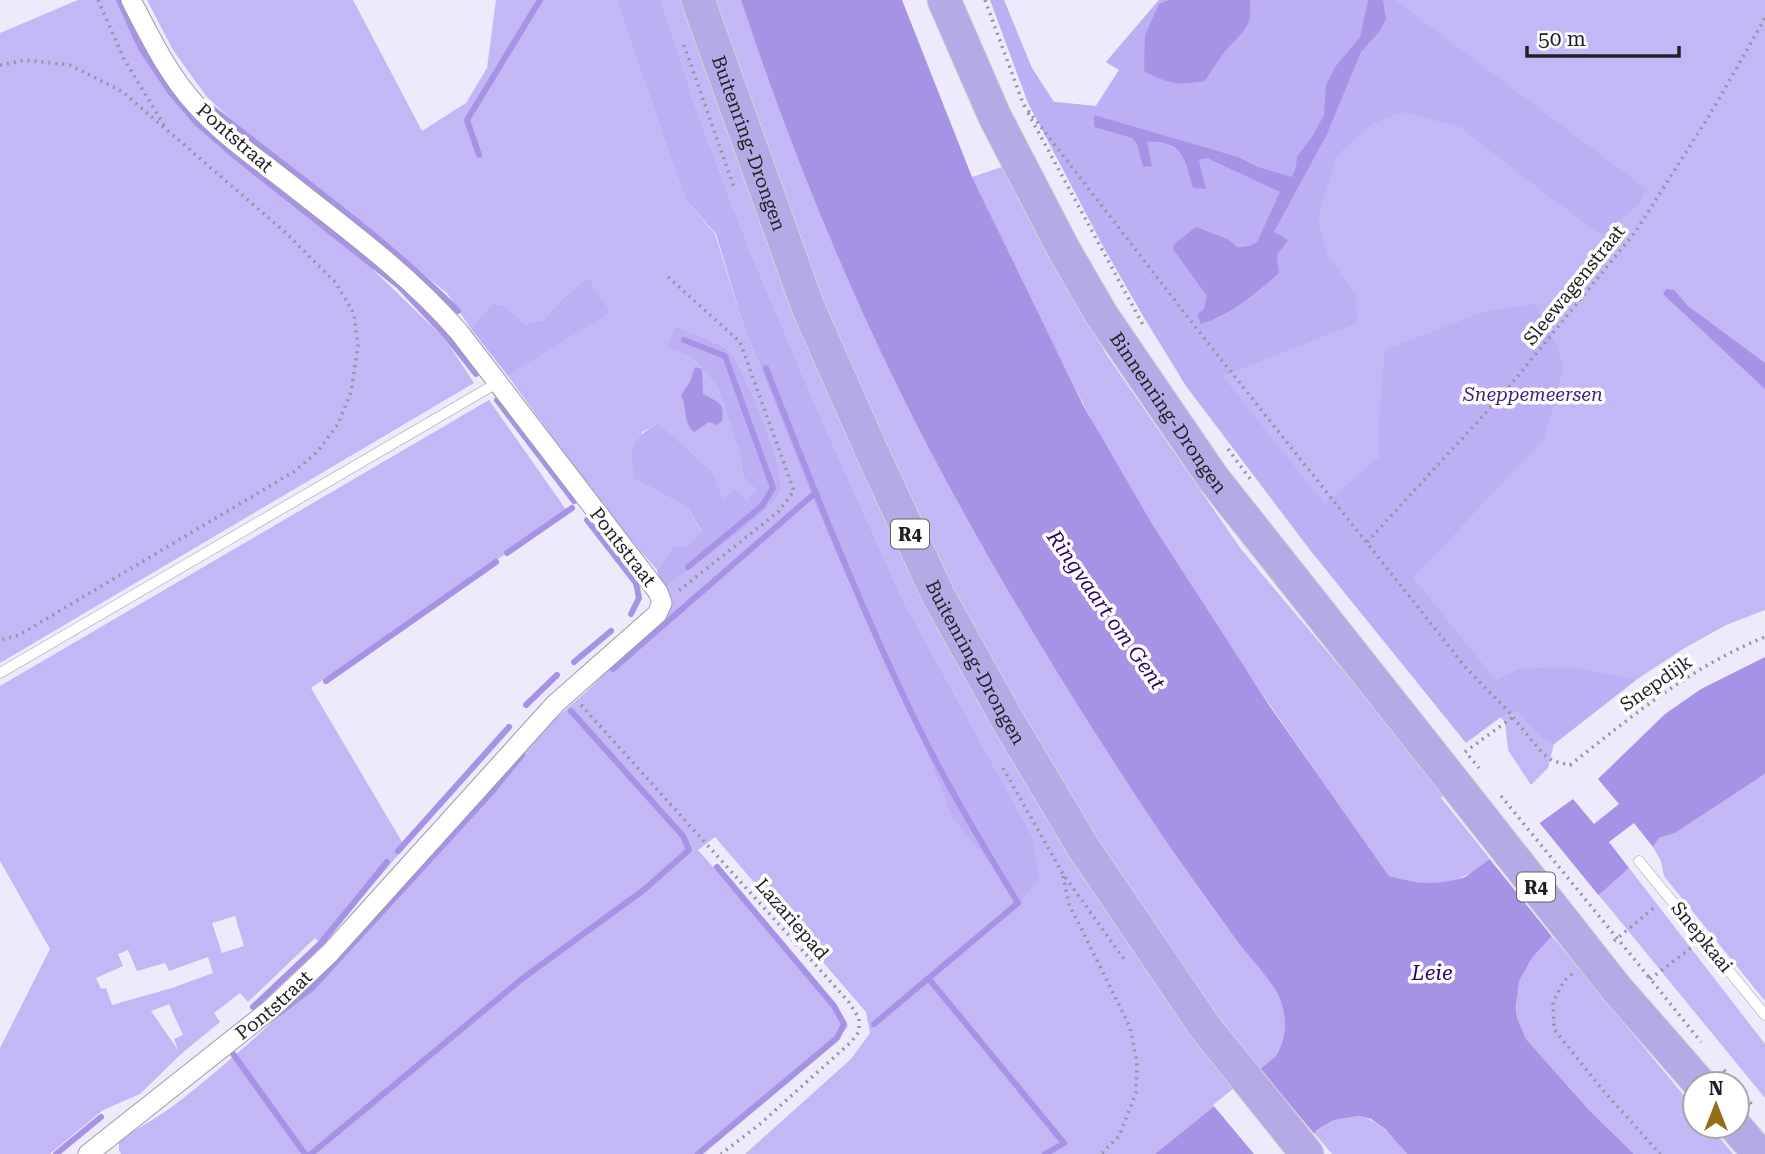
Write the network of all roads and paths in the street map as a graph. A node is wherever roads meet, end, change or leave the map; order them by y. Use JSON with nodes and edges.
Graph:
{"nodes":[{"id":1,"x":98,"y":0,"type":"edge"},
{"id":2,"x":131,"y":0,"type":"edge"},
{"id":3,"x":698,"y":0,"type":"edge"},
{"id":4,"x":944,"y":0,"type":"edge"},
{"id":5,"x":985,"y":0,"type":"edge"},
{"id":6,"x":1765,"y":18,"type":"edge"},
{"id":7,"x":0,"y":65,"type":"edge"},
{"id":8,"x":1024,"y":105,"type":"junction"},
{"id":9,"x":167,"y":130,"type":"junction"},
{"id":10,"x":668,"y":276,"type":"dead end"},
{"id":11,"x":1146,"y":330,"type":"dead end"},
{"id":12,"x":497,"y":383,"type":"junction"},
{"id":13,"x":1227,"y":448,"type":"dead end"},
{"id":14,"x":1258,"y":489,"type":"dead end"},
{"id":15,"x":1367,"y":542,"type":"junction"},
{"id":16,"x":662,"y":603,"type":"junction"},
{"id":17,"x":1765,"y":637,"type":"edge"},
{"id":18,"x":0,"y":640,"type":"edge"},
{"id":19,"x":0,"y":673,"type":"edge"},
{"id":20,"x":569,"y":691,"type":"junction"},
{"id":21,"x":1513,"y":717,"type":"junction"},
{"id":22,"x":1469,"y":768,"type":"junction"},
{"id":23,"x":1494,"y":788,"type":"dead end"},
{"id":24,"x":1639,"y":861,"type":"dead end"},
{"id":25,"x":1668,"y":895,"type":"junction"},
{"id":26,"x":1704,"y":939,"type":"junction"},
{"id":27,"x":1607,"y":947,"type":"dead end"},
{"id":28,"x":1128,"y":964,"type":"dead end"},
{"id":29,"x":1575,"y":972,"type":"dead end"},
{"id":30,"x":1649,"y":977,"type":"junction"},
{"id":31,"x":1765,"y":1015,"type":"edge"},
{"id":32,"x":1701,"y":1042,"type":"dead end"},
{"id":33,"x":1706,"y":1070,"type":"edge"},
{"id":34,"x":1747,"y":1140,"type":"edge"},
{"id":35,"x":88,"y":1154,"type":"edge"},
{"id":36,"x":721,"y":1154,"type":"edge"},
{"id":37,"x":1101,"y":1154,"type":"edge"},
{"id":38,"x":1307,"y":1154,"type":"edge"},
{"id":39,"x":1660,"y":1154,"type":"edge"},
{"id":40,"x":1759,"y":1154,"type":"edge"}],
"edges":[{"from":1,"to":9,"type":"path"},
{"from":2,"to":12,"type":"street","name":"Pontstraat"},
{"from":3,"to":38,"type":"highway","name":"Buitenring-Drongen","number":"R4"},
{"from":4,"to":22,"type":"highway","name":"Binnenring-Drongen","number":"R4"},
{"from":5,"to":8,"type":"path"},
{"from":6,"to":15,"type":"path","name":"Sleewagenstraat"},
{"from":7,"to":9,"type":"path"},
{"from":8,"to":11,"type":"path"},
{"from":8,"to":15,"type":"path"},
{"from":9,"to":18,"type":"path"},
{"from":10,"to":16,"type":"path"},
{"from":12,"to":16,"type":"street","name":"Pontstraat"},
{"from":12,"to":19,"type":"lane"},
{"from":13,"to":14,"type":"path"},
{"from":15,"to":21,"type":"path"},
{"from":16,"to":20,"type":"street","name":"Pontstraat"},
{"from":17,"to":21,"type":"path","name":"Snepdijk"},
{"from":20,"to":35,"type":"street","name":"Pontstraat"},
{"from":20,"to":36,"type":"path","name":"Lazariepad"},
{"from":21,"to":22,"type":"path"},
{"from":22,"to":33,"type":"highway","number":"R4","bridge":true},
{"from":23,"to":30,"type":"path","bridge":true},
{"from":24,"to":25,"type":"lane","name":"Snepkaai"},
{"from":25,"to":26,"type":"lane","name":"Snepkaai"},
{"from":25,"to":27,"type":"path"},
{"from":26,"to":30,"type":"path"},
{"from":26,"to":31,"type":"lane","name":"Snepkaai"},
{"from":28,"to":37,"type":"path"},
{"from":29,"to":39,"type":"path"},
{"from":30,"to":32,"type":"path"},
{"from":34,"to":40,"type":"highway"}]}
